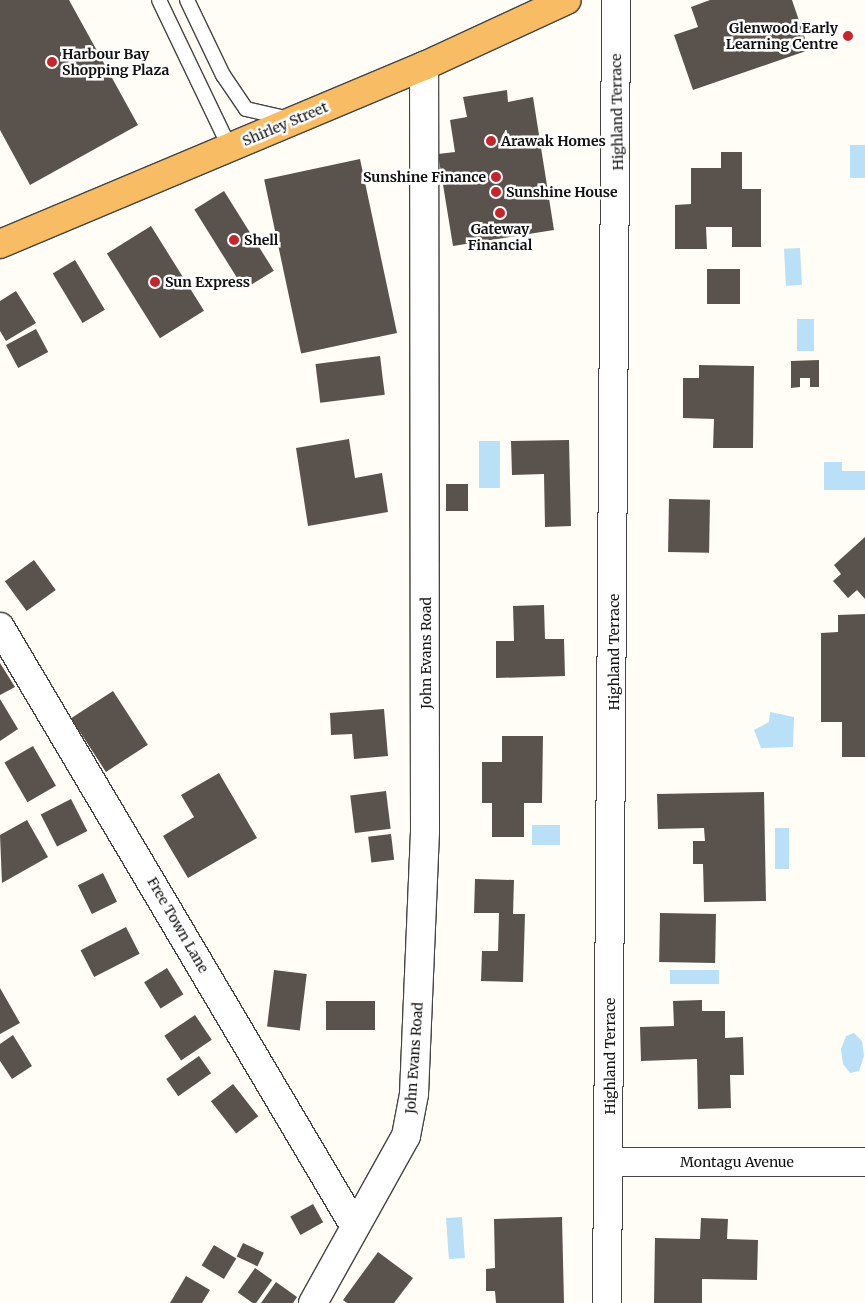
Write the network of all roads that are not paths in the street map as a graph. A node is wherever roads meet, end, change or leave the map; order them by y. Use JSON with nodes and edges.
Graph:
{"nodes":[{"id":1,"x":159,"y":0,"type":"edge"},
{"id":2,"x":187,"y":0,"type":"edge"},
{"id":3,"x":567,"y":0,"type":"edge"},
{"id":4,"x":616,"y":0,"type":"edge"},
{"id":5,"x":424,"y":66,"type":"junction"},
{"id":6,"x":294,"y":120,"type":"junction"},
{"id":7,"x":230,"y":148,"type":"junction"},
{"id":8,"x":0,"y":244,"type":"edge"},
{"id":9,"x":0,"y":627,"type":"edge"},
{"id":10,"x":610,"y":1162,"type":"junction"},
{"id":11,"x":865,"y":1162,"type":"edge"},
{"id":12,"x":354,"y":1225,"type":"junction"},
{"id":13,"x":313,"y":1303,"type":"edge"},
{"id":14,"x":607,"y":1303,"type":"edge"}],
"edges":[{"from":1,"to":7,"type":"lane"},
{"from":2,"to":6,"type":"lane"},
{"from":3,"to":5,"type":"highway","name":"Shirley Street"},
{"from":4,"to":10,"type":"street","name":"Highland Terrace"},
{"from":5,"to":6,"type":"highway","name":"Shirley Street"},
{"from":5,"to":12,"type":"street","name":"John Evans Road"},
{"from":6,"to":7,"type":"highway","name":"Shirley Street"},
{"from":7,"to":8,"type":"highway","name":"Shirley Street"},
{"from":9,"to":12,"type":"street","name":"Free Town Lane"},
{"from":10,"to":11,"type":"street","name":"Montagu Avenue"},
{"from":10,"to":14,"type":"street","name":"Highland Terrace"},
{"from":12,"to":13,"type":"street","name":"John Evans Road"}]}
